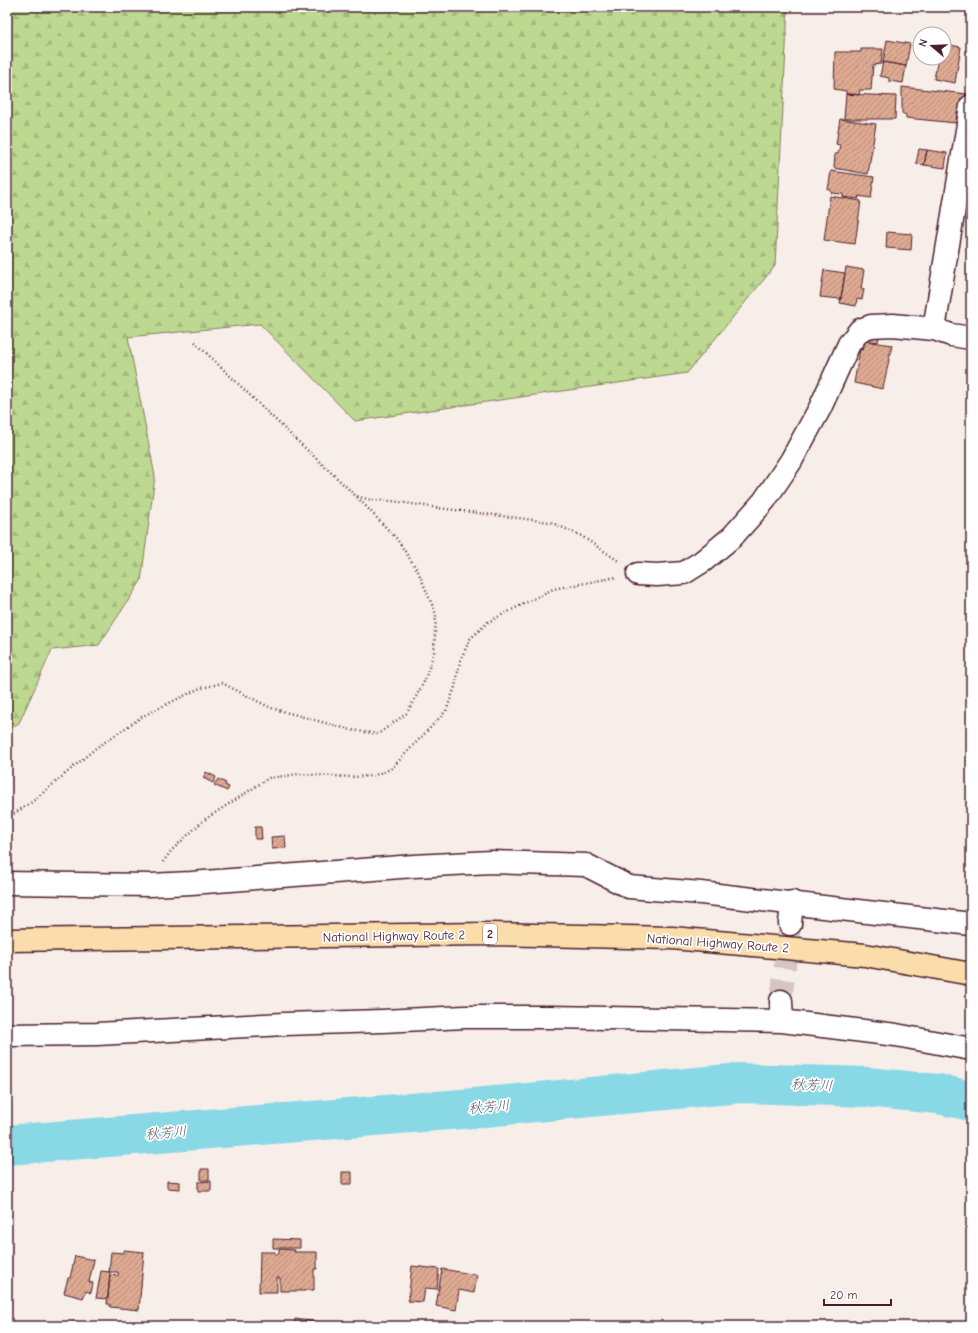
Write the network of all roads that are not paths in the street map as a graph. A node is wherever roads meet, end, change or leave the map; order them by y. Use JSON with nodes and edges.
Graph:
{"nodes":[{"id":1,"x":971,"y":106,"type":"edge"},
{"id":2,"x":934,"y":329,"type":"junction"},
{"id":3,"x":971,"y":338,"type":"edge"},
{"id":4,"x":638,"y":574,"type":"road end"},
{"id":5,"x":7,"y":883,"type":"edge"},
{"id":6,"x":792,"y":902,"type":"junction"},
{"id":7,"x":790,"y":924,"type":"tunnel mouth"},
{"id":8,"x":971,"y":924,"type":"edge"},
{"id":9,"x":7,"y":940,"type":"edge"},
{"id":10,"x":971,"y":974,"type":"edge"},
{"id":11,"x":7,"y":1035,"type":"edge"},
{"id":12,"x":971,"y":1049,"type":"edge"}],
"edges":[{"from":1,"to":2,"type":"street"},
{"from":2,"to":3,"type":"street"},
{"from":2,"to":4,"type":"street"},
{"from":5,"to":6,"type":"street"},
{"from":6,"to":7,"type":"street"},
{"from":6,"to":8,"type":"street"},
{"from":9,"to":10,"type":"highway","name":"National Highway Route 2","number":"2"},
{"from":11,"to":12,"type":"street"}]}
